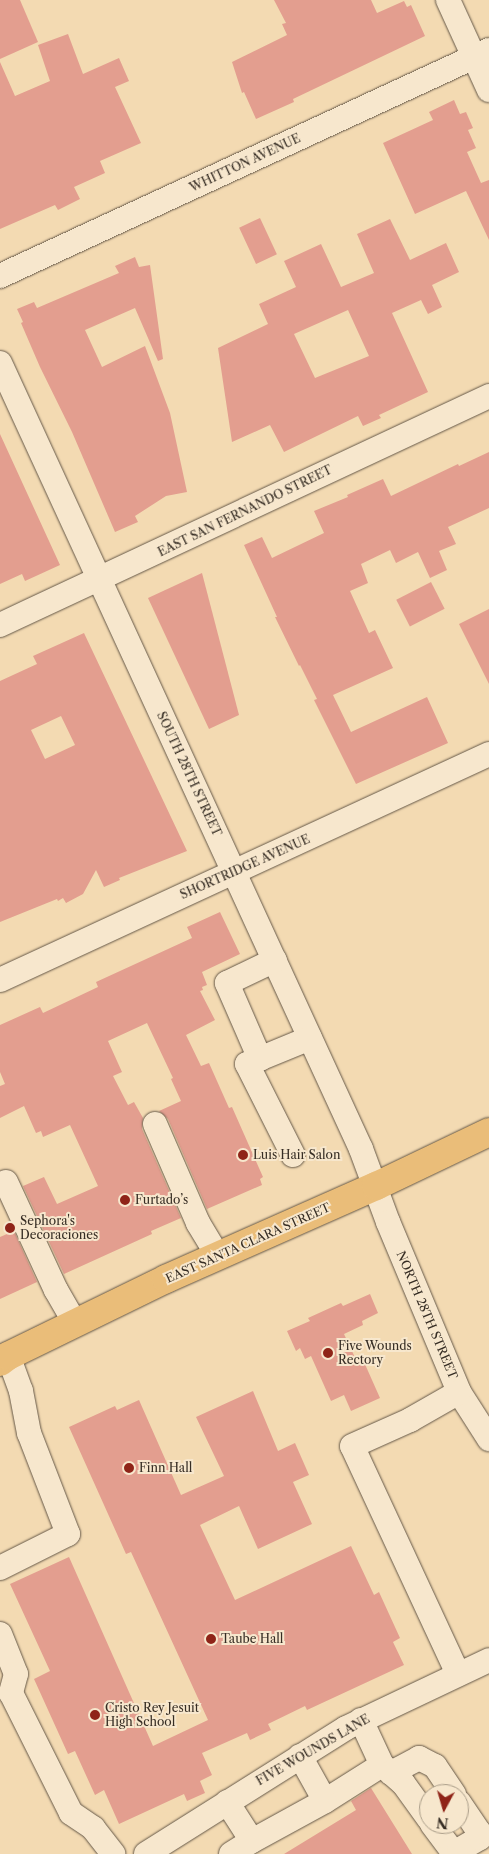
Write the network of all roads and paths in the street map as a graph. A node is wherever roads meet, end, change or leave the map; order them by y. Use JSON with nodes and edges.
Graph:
{"nodes":[{"id":1,"x":448,"y":0,"type":"edge"},
{"id":2,"x":482,"y":53,"type":"edge"},
{"id":3,"x":489,"y":90,"type":"edge"},
{"id":4,"x":0,"y":276,"type":"edge"},
{"id":5,"x":0,"y":363,"type":"edge"},
{"id":6,"x":489,"y":396,"type":"edge"},
{"id":7,"x":99,"y":580,"type":"junction"},
{"id":8,"x":0,"y":626,"type":"edge"},
{"id":9,"x":489,"y":754,"type":"edge"},
{"id":10,"x":234,"y":872,"type":"junction"},
{"id":11,"x":275,"y":960,"type":"junction"},
{"id":12,"x":0,"y":980,"type":"edge"},
{"id":13,"x":310,"y":1038,"type":"junction"},
{"id":14,"x":260,"y":1059,"type":"junction"},
{"id":15,"x":155,"y":1124,"type":"dead end"},
{"id":16,"x":489,"y":1132,"type":"edge"},
{"id":17,"x":293,"y":1155,"type":"dead end"},
{"id":18,"x":6,"y":1182,"type":"dead end"},
{"id":19,"x":376,"y":1186,"type":"junction"},
{"id":20,"x":218,"y":1256,"type":"junction"},
{"id":21,"x":75,"y":1323,"type":"junction"},
{"id":22,"x":3,"y":1357,"type":"edge"},
{"id":23,"x":459,"y":1392,"type":"junction"},
{"id":24,"x":489,"y":1439,"type":"edge"},
{"id":25,"x":0,"y":1568,"type":"edge"},
{"id":26,"x":0,"y":1634,"type":"edge"},
{"id":27,"x":489,"y":1660,"type":"edge"},
{"id":28,"x":458,"y":1674,"type":"junction"},
{"id":29,"x":361,"y":1720,"type":"junction"},
{"id":30,"x":300,"y":1756,"type":"junction"},
{"id":31,"x":387,"y":1769,"type":"junction"},
{"id":32,"x":447,"y":1784,"type":"edge"},
{"id":33,"x":325,"y":1801,"type":"junction"},
{"id":34,"x":226,"y":1802,"type":"junction"},
{"id":35,"x":419,"y":1805,"type":"edge"},
{"id":36,"x":469,"y":1817,"type":"edge"},
{"id":37,"x":439,"y":1834,"type":"edge"},
{"id":38,"x":252,"y":1842,"type":"junction"},
{"id":39,"x":113,"y":1854,"type":"edge"},
{"id":40,"x":146,"y":1854,"type":"edge"},
{"id":41,"x":231,"y":1854,"type":"edge"}],
"edges":[{"from":1,"to":2,"type":"street"},
{"from":2,"to":3,"type":"street"},
{"from":2,"to":4,"type":"street","name":"WHITTON AVENUE"},
{"from":5,"to":7,"type":"street","name":"SOUTH 28TH STREET"},
{"from":6,"to":7,"type":"street","name":"EAST SAN FERNANDO STREET"},
{"from":7,"to":8,"type":"street","name":"EAST SAN FERNANDO STREET"},
{"from":7,"to":10,"type":"street","name":"SOUTH 28TH STREET"},
{"from":9,"to":10,"type":"street","name":"SHORTRIDGE AVENUE"},
{"from":10,"to":11,"type":"street","name":"SOUTH 28TH STREET"},
{"from":10,"to":12,"type":"street","name":"SHORTRIDGE AVENUE"},
{"from":11,"to":13,"type":"street","name":"SOUTH 28TH STREET"},
{"from":11,"to":14,"type":"street"},
{"from":13,"to":14,"type":"street"},
{"from":13,"to":19,"type":"street","name":"SOUTH 28TH STREET"},
{"from":14,"to":17,"type":"street"},
{"from":15,"to":20,"type":"street"},
{"from":16,"to":19,"type":"main road","name":"EAST SANTA CLARA STREET"},
{"from":18,"to":21,"type":"street"},
{"from":19,"to":20,"type":"main road","name":"EAST SANTA CLARA STREET"},
{"from":19,"to":23,"type":"street","name":"NORTH 28TH STREET"},
{"from":20,"to":21,"type":"main road","name":"EAST SANTA CLARA STREET"},
{"from":21,"to":22,"type":"main road","name":"EAST SANTA CLARA STREET"},
{"from":22,"to":25,"type":"street"},
{"from":23,"to":24,"type":"street","name":"NORTH 28TH STREET"},
{"from":23,"to":28,"type":"street"},
{"from":26,"to":39,"type":"street"},
{"from":27,"to":28,"type":"street","name":"FIVE WOUNDS LANE"},
{"from":28,"to":29,"type":"street","name":"FIVE WOUNDS LANE"},
{"from":29,"to":30,"type":"street","name":"FIVE WOUNDS LANE"},
{"from":29,"to":31,"type":"street"},
{"from":30,"to":33,"type":"street"},
{"from":30,"to":34,"type":"street","name":"FIVE WOUNDS LANE"},
{"from":31,"to":32,"type":"street"},
{"from":31,"to":33,"type":"street"},
{"from":31,"to":35,"type":"street"},
{"from":33,"to":38,"type":"street"},
{"from":34,"to":38,"type":"street"},
{"from":34,"to":40,"type":"street","name":"FIVE WOUNDS LANE"},
{"from":36,"to":37,"type":"street"},
{"from":38,"to":41,"type":"street"}]}
